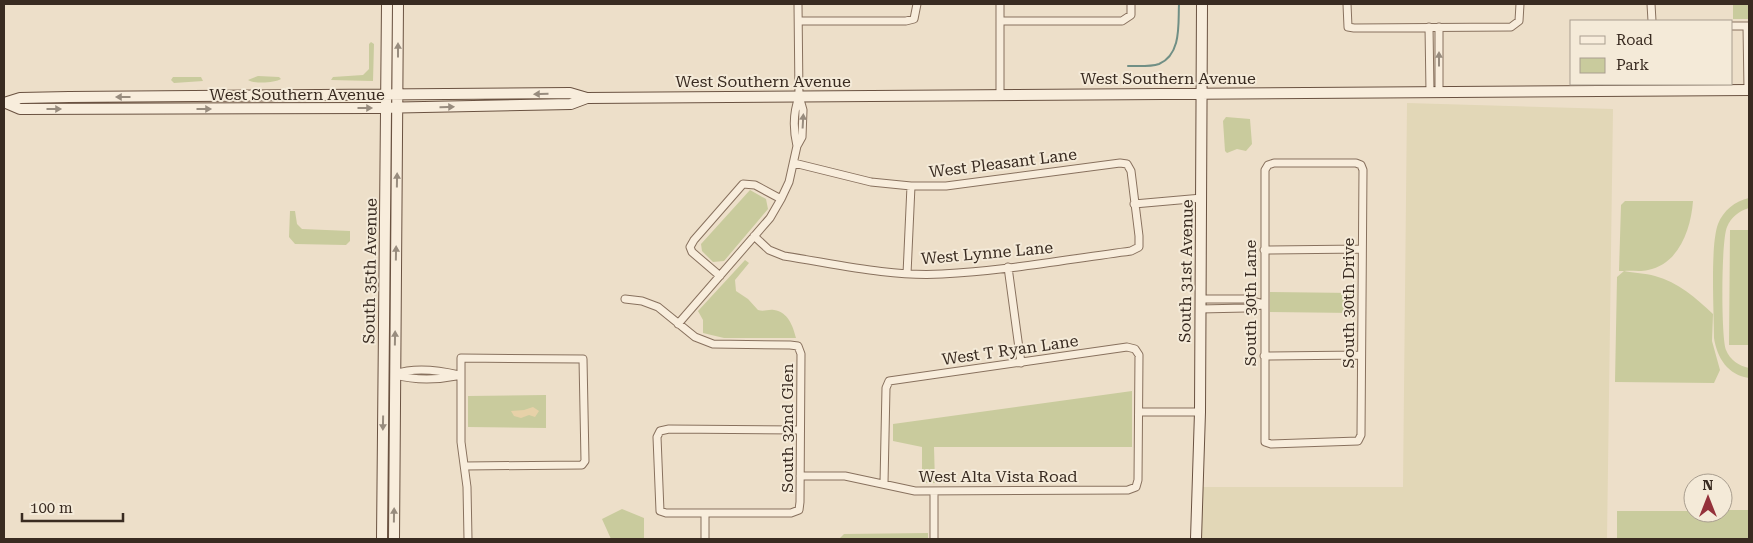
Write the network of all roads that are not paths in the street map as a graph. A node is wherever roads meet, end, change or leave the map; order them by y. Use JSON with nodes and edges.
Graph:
{"nodes":[{"id":1,"x":386,"y":4,"type":"edge"},
{"id":2,"x":398,"y":4,"type":"edge"},
{"id":3,"x":798,"y":4,"type":"edge"},
{"id":4,"x":917,"y":4,"type":"edge"},
{"id":5,"x":1000,"y":4,"type":"edge"},
{"id":6,"x":1131,"y":4,"type":"edge"},
{"id":7,"x":1202,"y":4,"type":"edge"},
{"id":8,"x":1347,"y":4,"type":"edge"},
{"id":9,"x":1520,"y":4,"type":"edge"},
{"id":10,"x":1651,"y":4,"type":"edge"},
{"id":11,"x":1652,"y":20,"type":"edge"},
{"id":12,"x":799,"y":21,"type":"junction"},
{"id":13,"x":1000,"y":21,"type":"junction"},
{"id":14,"x":1733,"y":26,"type":"edge"},
{"id":15,"x":1748,"y":26,"type":"edge"},
{"id":16,"x":1428,"y":27,"type":"junction"},
{"id":17,"x":1439,"y":27,"type":"junction"},
{"id":18,"x":1749,"y":90,"type":"edge"},
{"id":19,"x":1203,"y":92,"type":"junction"},
{"id":20,"x":1434,"y":92,"type":"junction"},
{"id":21,"x":1000,"y":94,"type":"junction"},
{"id":22,"x":386,"y":96,"type":"junction"},
{"id":23,"x":398,"y":96,"type":"junction"},
{"id":24,"x":799,"y":96,"type":"junction"},
{"id":25,"x":587,"y":98,"type":"junction"},
{"id":26,"x":5,"y":103,"type":"edge"},
{"id":27,"x":386,"y":108,"type":"junction"},
{"id":28,"x":398,"y":108,"type":"junction"},
{"id":29,"x":794,"y":163,"type":"junction"},
{"id":30,"x":1361,"y":165,"type":"joint"},
{"id":31,"x":911,"y":186,"type":"junction"},
{"id":32,"x":1202,"y":198,"type":"junction"},
{"id":33,"x":781,"y":199,"type":"junction"},
{"id":34,"x":1134,"y":204,"type":"junction"},
{"id":35,"x":754,"y":236,"type":"junction"},
{"id":36,"x":1362,"y":249,"type":"junction"},
{"id":37,"x":1264,"y":250,"type":"junction"},
{"id":38,"x":1008,"y":267,"type":"junction"},
{"id":39,"x":907,"y":274,"type":"junction"},
{"id":40,"x":720,"y":276,"type":"junction"},
{"id":41,"x":625,"y":299,"type":"dead end"},
{"id":42,"x":1234,"y":299,"type":"junction"},
{"id":43,"x":384,"y":302,"type":"junction"},
{"id":44,"x":396,"y":302,"type":"junction"},
{"id":45,"x":1200,"y":304,"type":"junction"},
{"id":46,"x":1264,"y":304,"type":"junction"},
{"id":47,"x":1234,"y":308,"type":"junction"},
{"id":48,"x":678,"y":324,"type":"junction"},
{"id":49,"x":1361,"y":355,"type":"junction"},
{"id":50,"x":1264,"y":356,"type":"junction"},
{"id":51,"x":1021,"y":363,"type":"junction"},
{"id":52,"x":395,"y":374,"type":"junction"},
{"id":53,"x":459,"y":375,"type":"junction"},
{"id":54,"x":1139,"y":412,"type":"junction"},
{"id":55,"x":1200,"y":412,"type":"junction"},
{"id":56,"x":800,"y":430,"type":"junction"},
{"id":57,"x":1265,"y":442,"type":"joint"},
{"id":58,"x":464,"y":466,"type":"junction"},
{"id":59,"x":800,"y":476,"type":"junction"},
{"id":60,"x":884,"y":483,"type":"junction"},
{"id":61,"x":934,"y":490,"type":"junction"},
{"id":62,"x":705,"y":513,"type":"junction"},
{"id":63,"x":382,"y":539,"type":"edge"},
{"id":64,"x":394,"y":539,"type":"edge"},
{"id":65,"x":468,"y":539,"type":"edge"},
{"id":66,"x":705,"y":539,"type":"edge"},
{"id":67,"x":934,"y":539,"type":"edge"},
{"id":68,"x":1196,"y":539,"type":"edge"}],
"edges":[{"from":1,"to":22,"type":"main road","name":"South 35th Avenue"},
{"from":23,"to":2,"type":"main road","name":"South 35th Avenue","one_way":true},
{"from":3,"to":12,"type":"street"},
{"from":4,"to":12,"type":"street"},
{"from":5,"to":13,"type":"street"},
{"from":6,"to":13,"type":"street"},
{"from":7,"to":19,"type":"main road","name":"South 31st Avenue"},
{"from":8,"to":16,"type":"street"},
{"from":9,"to":17,"type":"street"},
{"from":10,"to":11,"type":"street"},
{"from":12,"to":24,"type":"street"},
{"from":13,"to":21,"type":"street"},
{"from":14,"to":15,"type":"street"},
{"from":15,"to":18,"type":"street"},
{"from":16,"to":17,"type":"street"},
{"from":16,"to":20,"type":"street"},
{"from":20,"to":17,"type":"street","one_way":true},
{"from":18,"to":20,"type":"main road","name":"West Southern Avenue"},
{"from":19,"to":20,"type":"main road","name":"West Southern Avenue"},
{"from":19,"to":21,"type":"main road","name":"West Southern Avenue"},
{"from":19,"to":32,"type":"main road","name":"South 31st Avenue"},
{"from":21,"to":24,"type":"main road","name":"West Southern Avenue"},
{"from":22,"to":23,"type":"main road","name":"West Southern Avenue"},
{"from":22,"to":26,"type":"main road","name":"West Southern Avenue","one_way":true},
{"from":22,"to":27,"type":"main road","name":"South 35th Avenue"},
{"from":25,"to":23,"type":"main road","name":"West Southern Avenue","one_way":true},
{"from":23,"to":28,"type":"main road","name":"South 35th Avenue"},
{"from":24,"to":25,"type":"main road","name":"West Southern Avenue"},
{"from":24,"to":29,"type":"street"},
{"from":28,"to":25,"type":"main road","name":"West Southern Avenue","one_way":true},
{"from":26,"to":27,"type":"main road","name":"West Southern Avenue","one_way":true},
{"from":27,"to":28,"type":"main road","name":"West Southern Avenue"},
{"from":27,"to":43,"type":"main road","name":"South 35th Avenue"},
{"from":44,"to":28,"type":"main road","name":"South 35th Avenue","one_way":true},
{"from":29,"to":31,"type":"street","name":"West Pleasant Lane"},
{"from":29,"to":33,"type":"street"},
{"from":30,"to":36,"type":"street","name":"South 30th Drive"},
{"from":30,"to":37,"type":"street","name":"South 30th Lane"},
{"from":31,"to":34,"type":"street","name":"West Pleasant Lane"},
{"from":31,"to":39,"type":"street"},
{"from":32,"to":34,"type":"street"},
{"from":32,"to":45,"type":"main road","name":"South 31st Avenue"},
{"from":33,"to":35,"type":"street"},
{"from":33,"to":40,"type":"street"},
{"from":34,"to":38,"type":"street","name":"West Lynne Lane"},
{"from":35,"to":39,"type":"street","name":"West Lynne Lane"},
{"from":35,"to":40,"type":"street"},
{"from":36,"to":37,"type":"street"},
{"from":36,"to":49,"type":"street","name":"South 30th Drive"},
{"from":37,"to":46,"type":"street","name":"South 30th Lane"},
{"from":38,"to":39,"type":"street","name":"West Lynne Lane"},
{"from":38,"to":51,"type":"street"},
{"from":40,"to":48,"type":"street"},
{"from":41,"to":48,"type":"street"},
{"from":42,"to":45,"type":"street"},
{"from":42,"to":46,"type":"street"},
{"from":42,"to":47,"type":"street"},
{"from":43,"to":44,"type":"main road"},
{"from":43,"to":63,"type":"main road","name":"South 35th Avenue","one_way":true},
{"from":52,"to":44,"type":"main road","name":"South 35th Avenue","one_way":true},
{"from":45,"to":47,"type":"street"},
{"from":45,"to":55,"type":"main road","name":"South 31st Avenue"},
{"from":46,"to":47,"type":"street"},
{"from":46,"to":50,"type":"street","name":"South 30th Lane"},
{"from":48,"to":56,"type":"street","name":"South 32nd Glen"},
{"from":49,"to":50,"type":"street"},
{"from":49,"to":57,"type":"street","name":"South 30th Drive"},
{"from":50,"to":57,"type":"street","name":"South 30th Lane"},
{"from":51,"to":54,"type":"street","name":"West T Ryan Lane"},
{"from":51,"to":60,"type":"street","name":"West T Ryan Lane"},
{"from":52,"to":53,"type":"street"},
{"from":64,"to":52,"type":"main road","name":"South 35th Avenue","one_way":true},
{"from":53,"to":58,"type":"street"},
{"from":53,"to":58,"type":"street"},
{"from":54,"to":55,"type":"street"},
{"from":54,"to":61,"type":"street","name":"West Alta Vista Road"},
{"from":55,"to":68,"type":"main road","name":"South 31st Avenue"},
{"from":56,"to":59,"type":"street","name":"South 32nd Glen"},
{"from":56,"to":62,"type":"street"},
{"from":58,"to":65,"type":"street"},
{"from":59,"to":60,"type":"street","name":"West Alta Vista Road"},
{"from":59,"to":62,"type":"street","name":"South 32nd Glen"},
{"from":60,"to":61,"type":"street","name":"West Alta Vista Road"},
{"from":61,"to":67,"type":"street"},
{"from":62,"to":66,"type":"street"}]}
